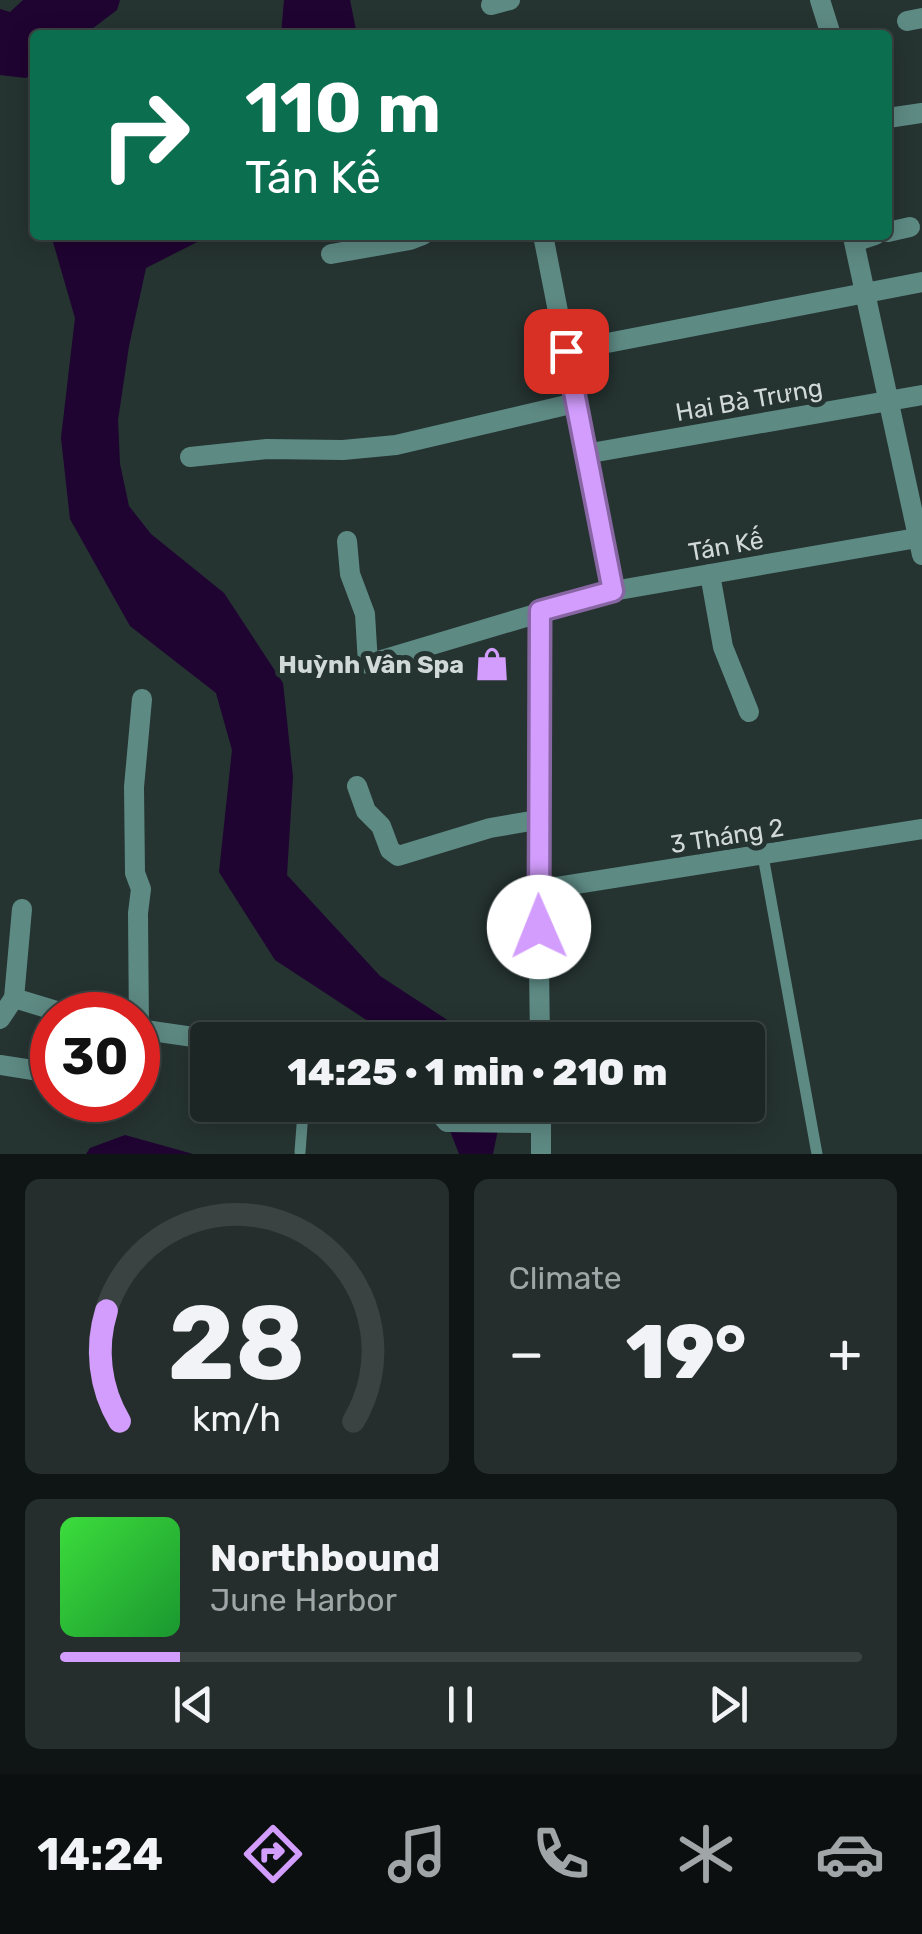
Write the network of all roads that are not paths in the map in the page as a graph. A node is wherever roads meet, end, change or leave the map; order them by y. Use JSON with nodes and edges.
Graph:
{"nodes":[{"id":1,"x":820,"y":0,"type":"edge"},
{"id":2,"x":829,"y":30,"type":"edge"},
{"id":3,"x":922,"y":112,"type":"edge"},
{"id":4,"x":892,"y":117,"type":"edge"},
{"id":5,"x":910,"y":227,"type":"dead end"},
{"id":6,"x":892,"y":231,"type":"edge"},
{"id":7,"x":410,"y":240,"type":"edge"},
{"id":8,"x":544,"y":240,"type":"edge"},
{"id":9,"x":860,"y":240,"type":"edge"},
{"id":10,"x":331,"y":254,"type":"dead end"},
{"id":11,"x":922,"y":282,"type":"edge"},
{"id":12,"x":865,"y":293,"type":"junction"},
{"id":13,"x":566,"y":351,"type":"junction"},
{"id":14,"x":922,"y":395,"type":"edge"},
{"id":15,"x":890,"y":400,"type":"junction"},
{"id":16,"x":575,"y":403,"type":"junction"},
{"id":17,"x":586,"y":454,"type":"junction"},
{"id":18,"x":190,"y":457,"type":"dead end"},
{"id":19,"x":347,"y":540,"type":"dead end"},
{"id":20,"x":921,"y":544,"type":"edge"},
{"id":21,"x":710,"y":574,"type":"junction"},
{"id":22,"x":613,"y":591,"type":"junction"},
{"id":23,"x":540,"y":611,"type":"junction"},
{"id":24,"x":142,"y":698,"type":"dead end"},
{"id":25,"x":748,"y":712,"type":"dead end"},
{"id":26,"x":357,"y":786,"type":"dead end"},
{"id":27,"x":537,"y":820,"type":"junction"},
{"id":28,"x":922,"y":829,"type":"edge"},
{"id":29,"x":762,"y":856,"type":"junction"},
{"id":30,"x":538,"y":890,"type":"junction"},
{"id":31,"x":22,"y":909,"type":"dead end"},
{"id":32,"x":8,"y":974,"type":"edge"},
{"id":33,"x":138,"y":992,"type":"edge"},
{"id":34,"x":14,"y":998,"type":"junction"},
{"id":35,"x":30,"y":1003,"type":"edge"},
{"id":36,"x":0,"y":1020,"type":"edge"},
{"id":37,"x":540,"y":1022,"type":"edge"},
{"id":38,"x":160,"y":1032,"type":"edge"},
{"id":39,"x":190,"y":1037,"type":"edge"},
{"id":40,"x":0,"y":1064,"type":"edge"},
{"id":41,"x":30,"y":1069,"type":"edge"},
{"id":42,"x":302,"y":1122,"type":"edge"},
{"id":43,"x":446,"y":1122,"type":"edge"},
{"id":44,"x":504,"y":1122,"type":"edge"},
{"id":45,"x":541,"y":1122,"type":"edge"},
{"id":46,"x":300,"y":1152,"type":"edge"},
{"id":47,"x":541,"y":1154,"type":"edge"},
{"id":48,"x":817,"y":1154,"type":"edge"}],
"edges":[{"from":1,"to":2,"type":"street"},
{"from":3,"to":4,"type":"street"},
{"from":5,"to":6,"type":"street"},
{"from":7,"to":10,"type":"street"},
{"from":8,"to":13,"type":"street"},
{"from":9,"to":12,"type":"street"},
{"from":11,"to":12,"type":"street"},
{"from":12,"to":13,"type":"street"},
{"from":12,"to":15,"type":"street"},
{"from":13,"to":16,"type":"street"},
{"from":14,"to":15,"type":"street","name":"Hai Bà Trưng"},
{"from":15,"to":17,"type":"street","name":"Hai Bà Trưng"},
{"from":15,"to":20,"type":"street"},
{"from":16,"to":17,"type":"street"},
{"from":16,"to":18,"type":"street"},
{"from":17,"to":22,"type":"street"},
{"from":19,"to":23,"type":"street","name":"Tán Kế"},
{"from":20,"to":21,"type":"street","name":"Tán Kế"},
{"from":21,"to":22,"type":"street","name":"Tán Kế"},
{"from":21,"to":25,"type":"street"},
{"from":22,"to":23,"type":"street","name":"Tán Kế"},
{"from":23,"to":27,"type":"street"},
{"from":24,"to":33,"type":"street"},
{"from":26,"to":27,"type":"street"},
{"from":27,"to":30,"type":"street"},
{"from":28,"to":29,"type":"street","name":"3 Tháng 2"},
{"from":29,"to":30,"type":"street","name":"3 Tháng 2"},
{"from":29,"to":48,"type":"lane"},
{"from":30,"to":37,"type":"street"},
{"from":31,"to":32,"type":"street"},
{"from":32,"to":34,"type":"street"},
{"from":34,"to":35,"type":"street"},
{"from":34,"to":36,"type":"street"},
{"from":38,"to":39,"type":"street"},
{"from":40,"to":41,"type":"street"},
{"from":42,"to":46,"type":"lane"},
{"from":43,"to":44,"type":"street"},
{"from":45,"to":47,"type":"street"}]}
